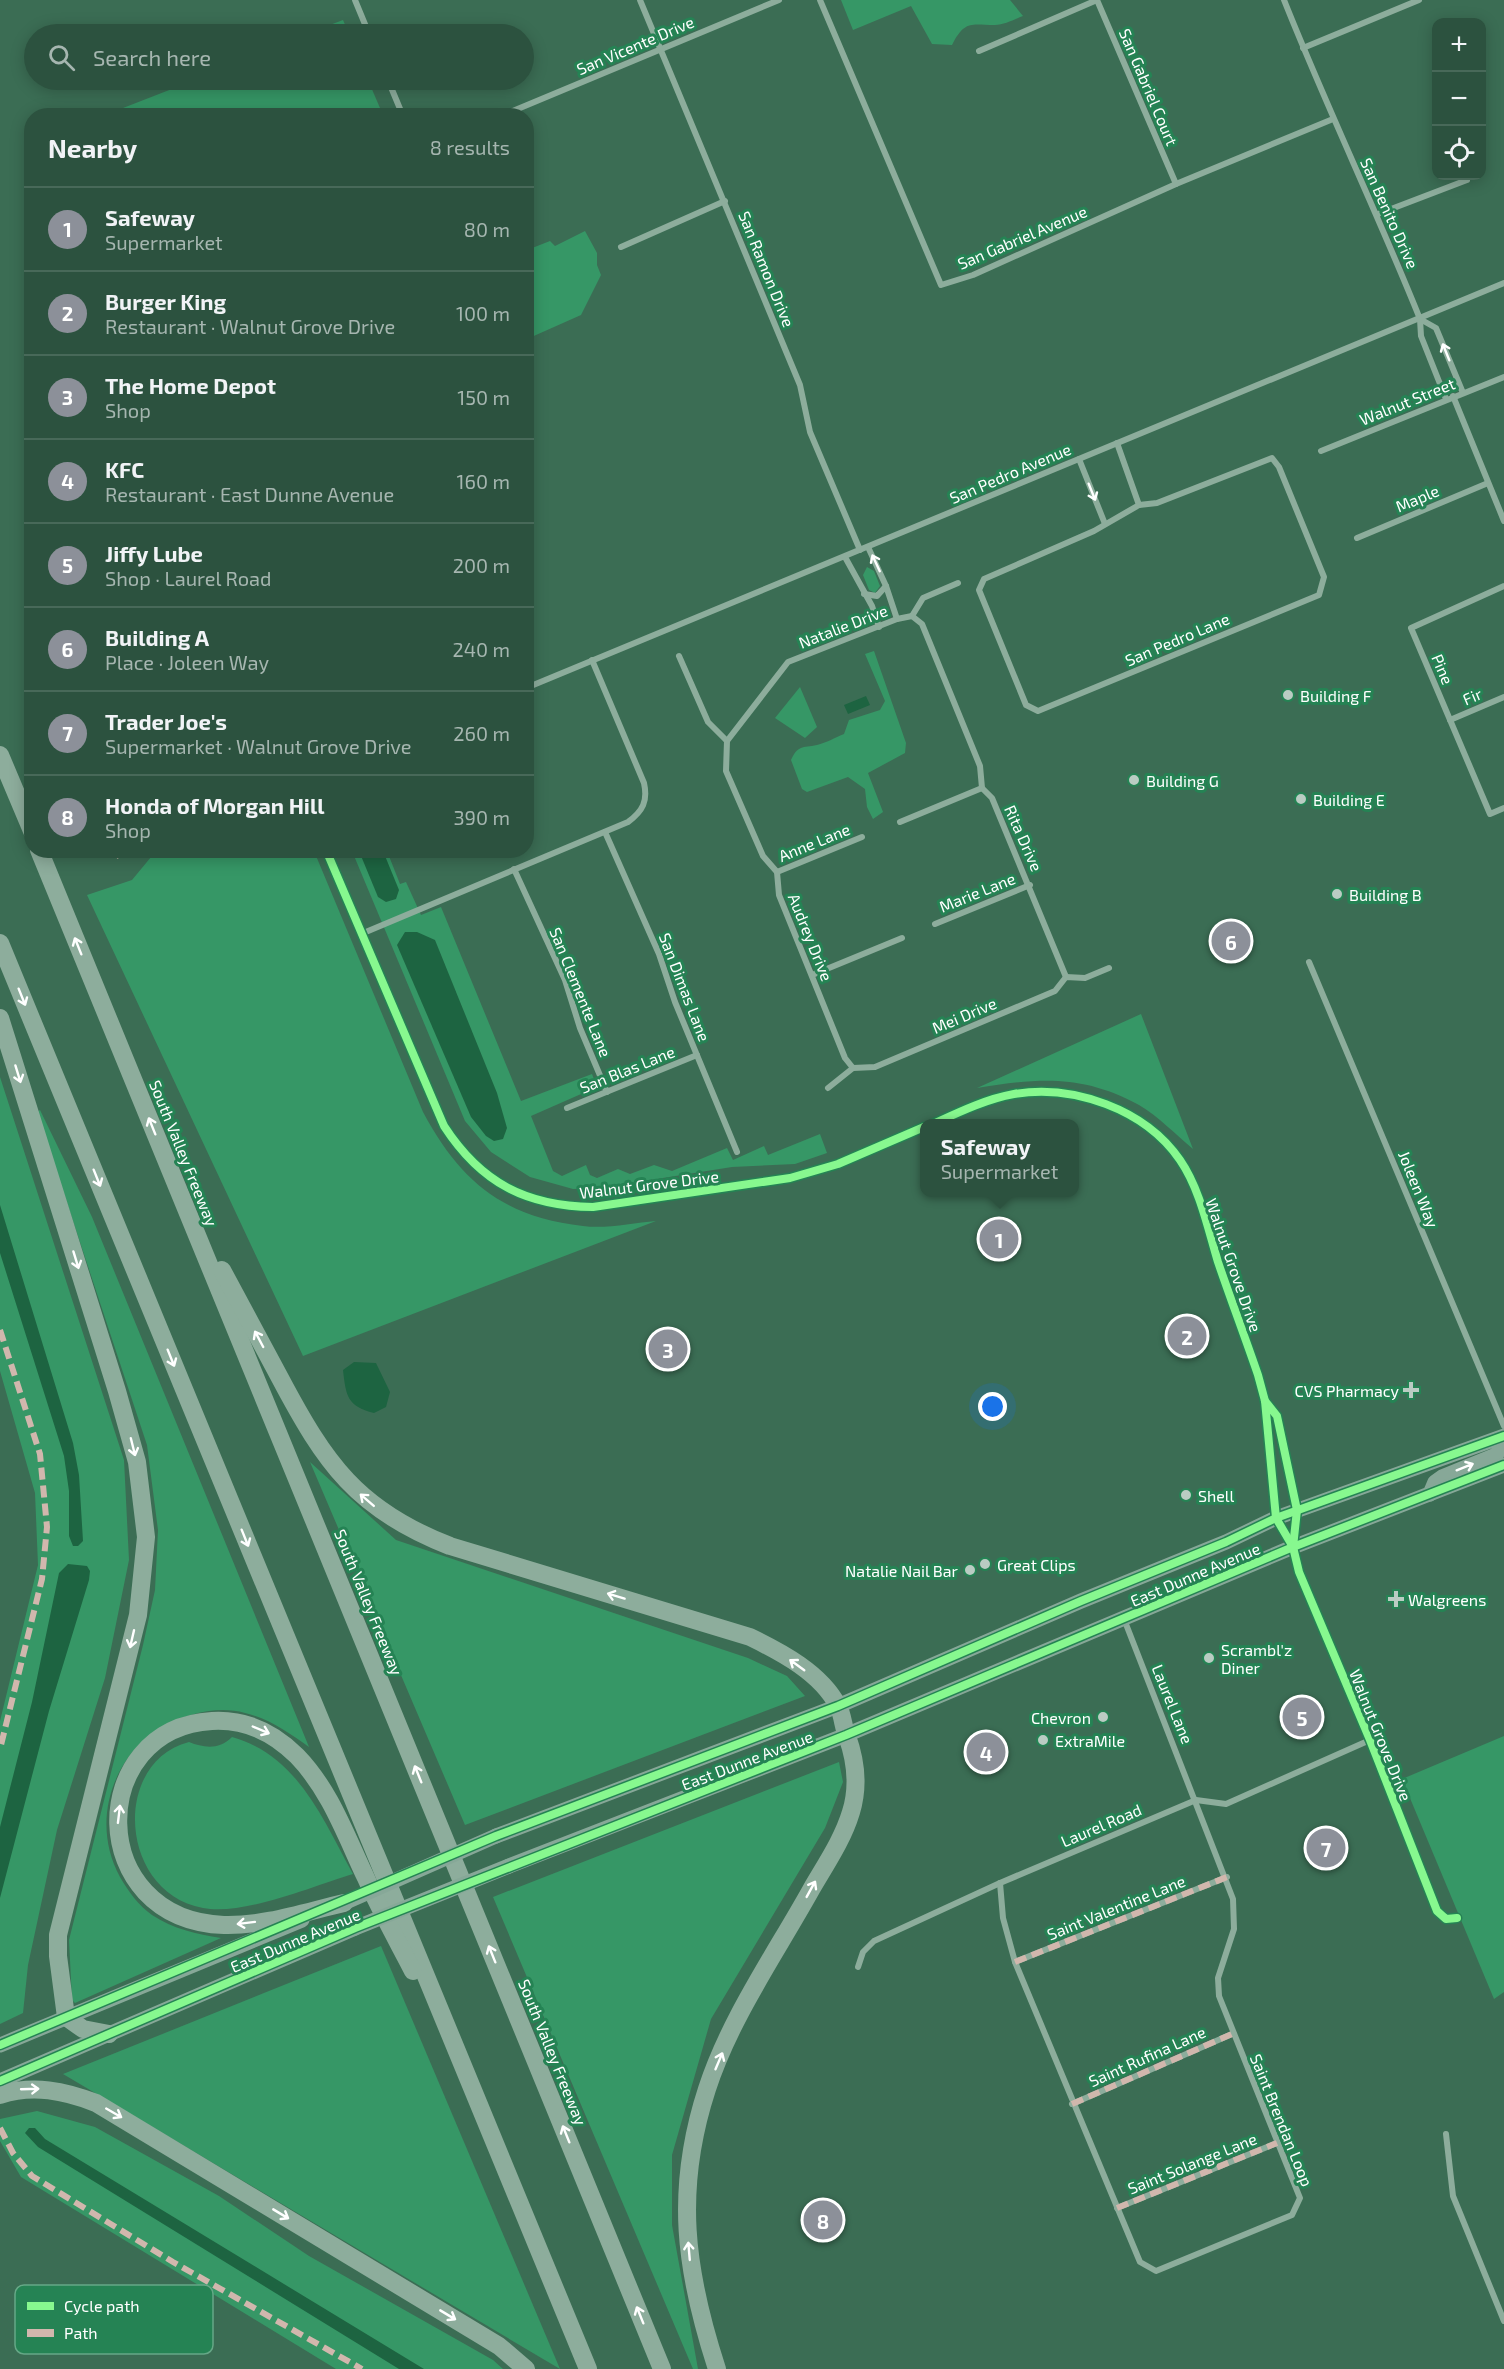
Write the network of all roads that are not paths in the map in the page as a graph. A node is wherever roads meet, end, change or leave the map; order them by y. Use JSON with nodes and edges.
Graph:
{"nodes":[{"id":1,"x":355,"y":0,"type":"edge"},
{"id":2,"x":640,"y":0,"type":"edge"},
{"id":3,"x":779,"y":0,"type":"edge"},
{"id":4,"x":820,"y":0,"type":"edge"},
{"id":5,"x":1097,"y":0,"type":"edge"},
{"id":6,"x":1284,"y":0,"type":"edge"},
{"id":7,"x":1419,"y":0,"type":"edge"},
{"id":8,"x":365,"y":24,"type":"edge"},
{"id":9,"x":1303,"y":48,"type":"junction"},
{"id":10,"x":661,"y":49,"type":"junction"},
{"id":11,"x":979,"y":51,"type":"dead end"},
{"id":12,"x":392,"y":90,"type":"edge"},
{"id":13,"x":400,"y":108,"type":"edge"},
{"id":14,"x":520,"y":108,"type":"edge"},
{"id":15,"x":1333,"y":119,"type":"junction"},
{"id":16,"x":1467,"y":180,"type":"dead end"},
{"id":17,"x":1176,"y":184,"type":"junction"},
{"id":18,"x":725,"y":201,"type":"junction"},
{"id":19,"x":1378,"y":214,"type":"junction"},
{"id":20,"x":621,"y":247,"type":"dead end"},
{"id":21,"x":1504,"y":283,"type":"edge"},
{"id":22,"x":1420,"y":319,"type":"junction"},
{"id":23,"x":1504,"y":377,"type":"edge"},
{"id":24,"x":1462,"y":393,"type":"junction"},
{"id":25,"x":1450,"y":397,"type":"junction"},
{"id":26,"x":1117,"y":443,"type":"junction"},
{"id":27,"x":1320,"y":451,"type":"dead end"},
{"id":28,"x":1079,"y":459,"type":"junction"},
{"id":29,"x":1488,"y":483,"type":"junction"},
{"id":30,"x":1139,"y":505,"type":"junction"},
{"id":31,"x":1504,"y":521,"type":"edge"},
{"id":32,"x":1105,"y":524,"type":"junction"},
{"id":33,"x":1357,"y":538,"type":"dead end"},
{"id":34,"x":868,"y":547,"type":"junction"},
{"id":35,"x":860,"y":550,"type":"junction"},
{"id":36,"x":845,"y":557,"type":"junction"},
{"id":37,"x":958,"y":583,"type":"dead end"},
{"id":38,"x":886,"y":586,"type":"junction"},
{"id":39,"x":1504,"y":586,"type":"edge"},
{"id":40,"x":864,"y":594,"type":"junction"},
{"id":41,"x":912,"y":616,"type":"junction"},
{"id":42,"x":897,"y":619,"type":"junction"},
{"id":43,"x":879,"y":627,"type":"junction"},
{"id":44,"x":679,"y":656,"type":"dead end"},
{"id":45,"x":592,"y":660,"type":"junction"},
{"id":46,"x":534,"y":685,"type":"edge"},
{"id":47,"x":1504,"y":697,"type":"edge"},
{"id":48,"x":1450,"y":720,"type":"junction"},
{"id":49,"x":727,"y":741,"type":"junction"},
{"id":50,"x":0,"y":755,"type":"edge"},
{"id":51,"x":982,"y":788,"type":"junction"},
{"id":52,"x":1504,"y":808,"type":"edge"},
{"id":53,"x":24,"y":812,"type":"edge"},
{"id":54,"x":900,"y":822,"type":"dead end"},
{"id":55,"x":605,"y":832,"type":"junction"},
{"id":56,"x":862,"y":837,"type":"dead end"},
{"id":57,"x":42,"y":858,"type":"edge"},
{"id":58,"x":329,"y":858,"type":"edge"},
{"id":59,"x":514,"y":869,"type":"junction"},
{"id":60,"x":777,"y":872,"type":"junction"},
{"id":61,"x":1030,"y":885,"type":"junction"},
{"id":62,"x":935,"y":924,"type":"dead end"},
{"id":63,"x":361,"y":934,"type":"junction"},
{"id":64,"x":902,"y":938,"type":"dead end"},
{"id":65,"x":0,"y":943,"type":"edge"},
{"id":66,"x":1309,"y":962,"type":"dead end"},
{"id":67,"x":1109,"y":968,"type":"dead end"},
{"id":68,"x":812,"y":975,"type":"junction"},
{"id":69,"x":1066,"y":977,"type":"junction"},
{"id":70,"x":0,"y":1018,"type":"edge"},
{"id":71,"x":698,"y":1055,"type":"junction"},
{"id":72,"x":853,"y":1068,"type":"junction"},
{"id":73,"x":828,"y":1088,"type":"dead end"},
{"id":74,"x":608,"y":1092,"type":"junction"},
{"id":75,"x":567,"y":1108,"type":"dead end"},
{"id":76,"x":945,"y":1119,"type":"edge"},
{"id":77,"x":920,"y":1129,"type":"edge"},
{"id":78,"x":737,"y":1152,"type":"dead end"},
{"id":79,"x":174,"y":1180,"type":"junction"},
{"id":80,"x":1265,"y":1401,"type":"junction"},
{"id":81,"x":1504,"y":1426,"type":"edge"},
{"id":82,"x":1504,"y":1436,"type":"edge"},
{"id":83,"x":1504,"y":1443,"type":"edge"},
{"id":84,"x":1504,"y":1465,"type":"edge"},
{"id":85,"x":1430,"y":1494,"type":"junction"},
{"id":86,"x":1297,"y":1510,"type":"junction"},
{"id":87,"x":1276,"y":1518,"type":"junction"},
{"id":88,"x":1293,"y":1547,"type":"junction"},
{"id":89,"x":1124,"y":1618,"type":"junction"},
{"id":90,"x":838,"y":1706,"type":"junction"},
{"id":91,"x":846,"y":1735,"type":"junction"},
{"id":92,"x":1370,"y":1740,"type":"junction"},
{"id":93,"x":1196,"y":1800,"type":"junction"},
{"id":94,"x":1227,"y":1877,"type":"junction"},
{"id":95,"x":1000,"y":1883,"type":"junction"},
{"id":96,"x":344,"y":1903,"type":"junction"},
{"id":97,"x":1457,"y":1918,"type":"dead end"},
{"id":98,"x":1015,"y":1962,"type":"junction"},
{"id":99,"x":858,"y":1967,"type":"dead end"},
{"id":100,"x":66,"y":2017,"type":"junction"},
{"id":101,"x":109,"y":2034,"type":"junction"},
{"id":102,"x":1232,"y":2034,"type":"junction"},
{"id":103,"x":0,"y":2045,"type":"edge"},
{"id":104,"x":466,"y":2074,"type":"junction"},
{"id":105,"x":0,"y":2081,"type":"edge"},
{"id":106,"x":0,"y":2094,"type":"edge"},
{"id":107,"x":1072,"y":2104,"type":"junction"},
{"id":108,"x":1446,"y":2134,"type":"dead end"},
{"id":109,"x":1277,"y":2143,"type":"junction"},
{"id":110,"x":1117,"y":2208,"type":"junction"},
{"id":111,"x":1504,"y":2321,"type":"edge"},
{"id":112,"x":526,"y":2369,"type":"edge"},
{"id":113,"x":588,"y":2369,"type":"edge"},
{"id":114,"x":662,"y":2369,"type":"edge"},
{"id":115,"x":717,"y":2369,"type":"edge"}],
"edges":[{"from":1,"to":8,"type":"street"},
{"from":2,"to":10,"type":"street","name":"San Ramon Drive"},
{"from":3,"to":10,"type":"street","name":"San Vicente Drive"},
{"from":4,"to":17,"type":"street","name":"San Gabriel Avenue"},
{"from":5,"to":11,"type":"street"},
{"from":5,"to":17,"type":"street","name":"San Gabriel Court"},
{"from":6,"to":9,"type":"street","name":"San Benito Drive"},
{"from":7,"to":9,"type":"street"},
{"from":9,"to":15,"type":"street","name":"San Benito Drive"},
{"from":10,"to":14,"type":"street","name":"San Vicente Drive"},
{"from":10,"to":18,"type":"street","name":"San Ramon Drive"},
{"from":12,"to":13,"type":"street"},
{"from":15,"to":17,"type":"street","name":"San Gabriel Avenue"},
{"from":15,"to":19,"type":"street","name":"San Benito Drive"},
{"from":16,"to":19,"type":"street"},
{"from":18,"to":20,"type":"street"},
{"from":18,"to":35,"type":"street","name":"San Ramon Drive"},
{"from":19,"to":22,"type":"street","name":"San Benito Drive"},
{"from":21,"to":22,"type":"street","name":"San Pedro Avenue"},
{"from":24,"to":22,"type":"street","one_way":true},
{"from":22,"to":25,"type":"street"},
{"from":22,"to":26,"type":"street","name":"San Pedro Avenue"},
{"from":23,"to":24,"type":"street","name":"Walnut Street"},
{"from":24,"to":25,"type":"street","name":"Walnut Street"},
{"from":25,"to":27,"type":"street","name":"Walnut Street"},
{"from":25,"to":29,"type":"street"},
{"from":26,"to":28,"type":"street","name":"San Pedro Avenue"},
{"from":26,"to":30,"type":"street"},
{"from":28,"to":32,"type":"street","one_way":true},
{"from":28,"to":34,"type":"street","name":"San Pedro Avenue"},
{"from":29,"to":31,"type":"street"},
{"from":29,"to":33,"type":"street","name":"Maple"},
{"from":30,"to":32,"type":"street","name":"San Pedro Lane"},
{"from":30,"to":32,"type":"street","name":"San Pedro Lane"},
{"from":34,"to":35,"type":"street","name":"San Pedro Avenue"},
{"from":38,"to":34,"type":"street","one_way":true},
{"from":35,"to":36,"type":"street","name":"San Pedro Avenue"},
{"from":36,"to":40,"type":"street"},
{"from":36,"to":45,"type":"street","name":"San Pedro Avenue"},
{"from":37,"to":41,"type":"street","name":"Natalie Drive"},
{"from":38,"to":40,"type":"street"},
{"from":38,"to":42,"type":"street"},
{"from":39,"to":48,"type":"street","name":"Pine"},
{"from":40,"to":43,"type":"street"},
{"from":41,"to":42,"type":"street","name":"Natalie Drive"},
{"from":41,"to":51,"type":"street","name":"Rita Drive"},
{"from":42,"to":43,"type":"street","name":"Natalie Drive"},
{"from":43,"to":49,"type":"street","name":"Natalie Drive"},
{"from":44,"to":49,"type":"street"},
{"from":45,"to":46,"type":"street","name":"San Pedro Avenue"},
{"from":45,"to":55,"type":"street"},
{"from":47,"to":48,"type":"street","name":"Fir"},
{"from":48,"to":52,"type":"street","name":"Pine"},
{"from":49,"to":60,"type":"street","name":"Audrey Drive"},
{"from":50,"to":53,"type":"highway"},
{"from":51,"to":54,"type":"street"},
{"from":51,"to":61,"type":"street","name":"Rita Drive"},
{"from":55,"to":59,"type":"street"},
{"from":55,"to":71,"type":"street","name":"San Dimas Lane"},
{"from":56,"to":60,"type":"street","name":"Anne Lane"},
{"from":79,"to":57,"type":"highway","name":"South Valley Freeway","one_way":true},
{"from":58,"to":63,"type":"street","name":"Walnut Grove Drive"},
{"from":59,"to":63,"type":"street"},
{"from":59,"to":74,"type":"street","name":"San Clemente Lane"},
{"from":60,"to":68,"type":"street","name":"Audrey Drive"},
{"from":61,"to":62,"type":"street","name":"Marie Lane"},
{"from":61,"to":69,"type":"street","name":"Rita Drive"},
{"from":63,"to":77,"type":"street","name":"Walnut Grove Drive"},
{"from":64,"to":68,"type":"street"},
{"from":65,"to":104,"type":"highway","one_way":true},
{"from":66,"to":81,"type":"street","name":"Joleen Way"},
{"from":67,"to":69,"type":"street"},
{"from":68,"to":72,"type":"street","name":"Audrey Drive"},
{"from":69,"to":72,"type":"street","name":"Mei Drive"},
{"from":70,"to":100,"type":"highway","one_way":true},
{"from":71,"to":74,"type":"street","name":"San Blas Lane"},
{"from":71,"to":78,"type":"street","name":"San Dimas Lane"},
{"from":72,"to":73,"type":"street"},
{"from":74,"to":75,"type":"street","name":"San Blas Lane"},
{"from":76,"to":80,"type":"street","name":"Walnut Grove Drive"},
{"from":90,"to":79,"type":"highway","one_way":true},
{"from":114,"to":79,"type":"highway","name":"South Valley Freeway","one_way":true},
{"from":80,"to":86,"type":"street","name":"Walnut Grove Drive"},
{"from":80,"to":87,"type":"street","name":"Walnut Grove Drive"},
{"from":82,"to":86,"type":"main road","name":"East Dunne Avenue"},
{"from":85,"to":83,"type":"main road","one_way":true},
{"from":84,"to":85,"type":"main road","name":"East Dunne Avenue"},
{"from":85,"to":88,"type":"main road","name":"East Dunne Avenue"},
{"from":86,"to":87,"type":"main road","name":"East Dunne Avenue"},
{"from":86,"to":88,"type":"street","name":"Walnut Grove Drive"},
{"from":87,"to":88,"type":"street","name":"Walnut Grove Drive"},
{"from":87,"to":90,"type":"main road","name":"East Dunne Avenue"},
{"from":88,"to":89,"type":"main road","name":"East Dunne Avenue"},
{"from":88,"to":92,"type":"street","name":"Walnut Grove Drive"},
{"from":89,"to":91,"type":"main road","name":"East Dunne Avenue"},
{"from":89,"to":93,"type":"street","name":"Laurel Lane"},
{"from":90,"to":91,"type":"highway"},
{"from":90,"to":96,"type":"main road","name":"East Dunne Avenue","bridge":true},
{"from":91,"to":101,"type":"main road","name":"East Dunne Avenue","bridge":true},
{"from":115,"to":91,"type":"highway","one_way":true},
{"from":92,"to":93,"type":"street"},
{"from":92,"to":97,"type":"street","name":"Walnut Grove Drive"},
{"from":93,"to":94,"type":"street","name":"Saint Brendan Loop"},
{"from":93,"to":95,"type":"street","name":"Laurel Road"},
{"from":94,"to":98,"type":"street","name":"Saint Valentine Lane"},
{"from":94,"to":102,"type":"street","name":"Saint Brendan Loop"},
{"from":95,"to":98,"type":"street","name":"Saint Brendan Loop"},
{"from":95,"to":99,"type":"street","name":"Laurel Road"},
{"from":96,"to":100,"type":"main road","name":"East Dunne Avenue"},
{"from":96,"to":104,"type":"highway","one_way":true},
{"from":98,"to":107,"type":"street","name":"Saint Brendan Loop"},
{"from":100,"to":101,"type":"highway"},
{"from":100,"to":103,"type":"main road","name":"East Dunne Avenue"},
{"from":101,"to":105,"type":"main road","name":"East Dunne Avenue"},
{"from":102,"to":107,"type":"street","name":"Saint Rufina Lane"},
{"from":102,"to":109,"type":"street","name":"Saint Brendan Loop"},
{"from":104,"to":113,"type":"highway"},
{"from":106,"to":112,"type":"highway","one_way":true},
{"from":107,"to":110,"type":"street","name":"Saint Brendan Loop"},
{"from":108,"to":111,"type":"street"},
{"from":109,"to":110,"type":"street","name":"Saint Solange Lane"},
{"from":109,"to":110,"type":"street","name":"Saint Brendan Loop"}]}
